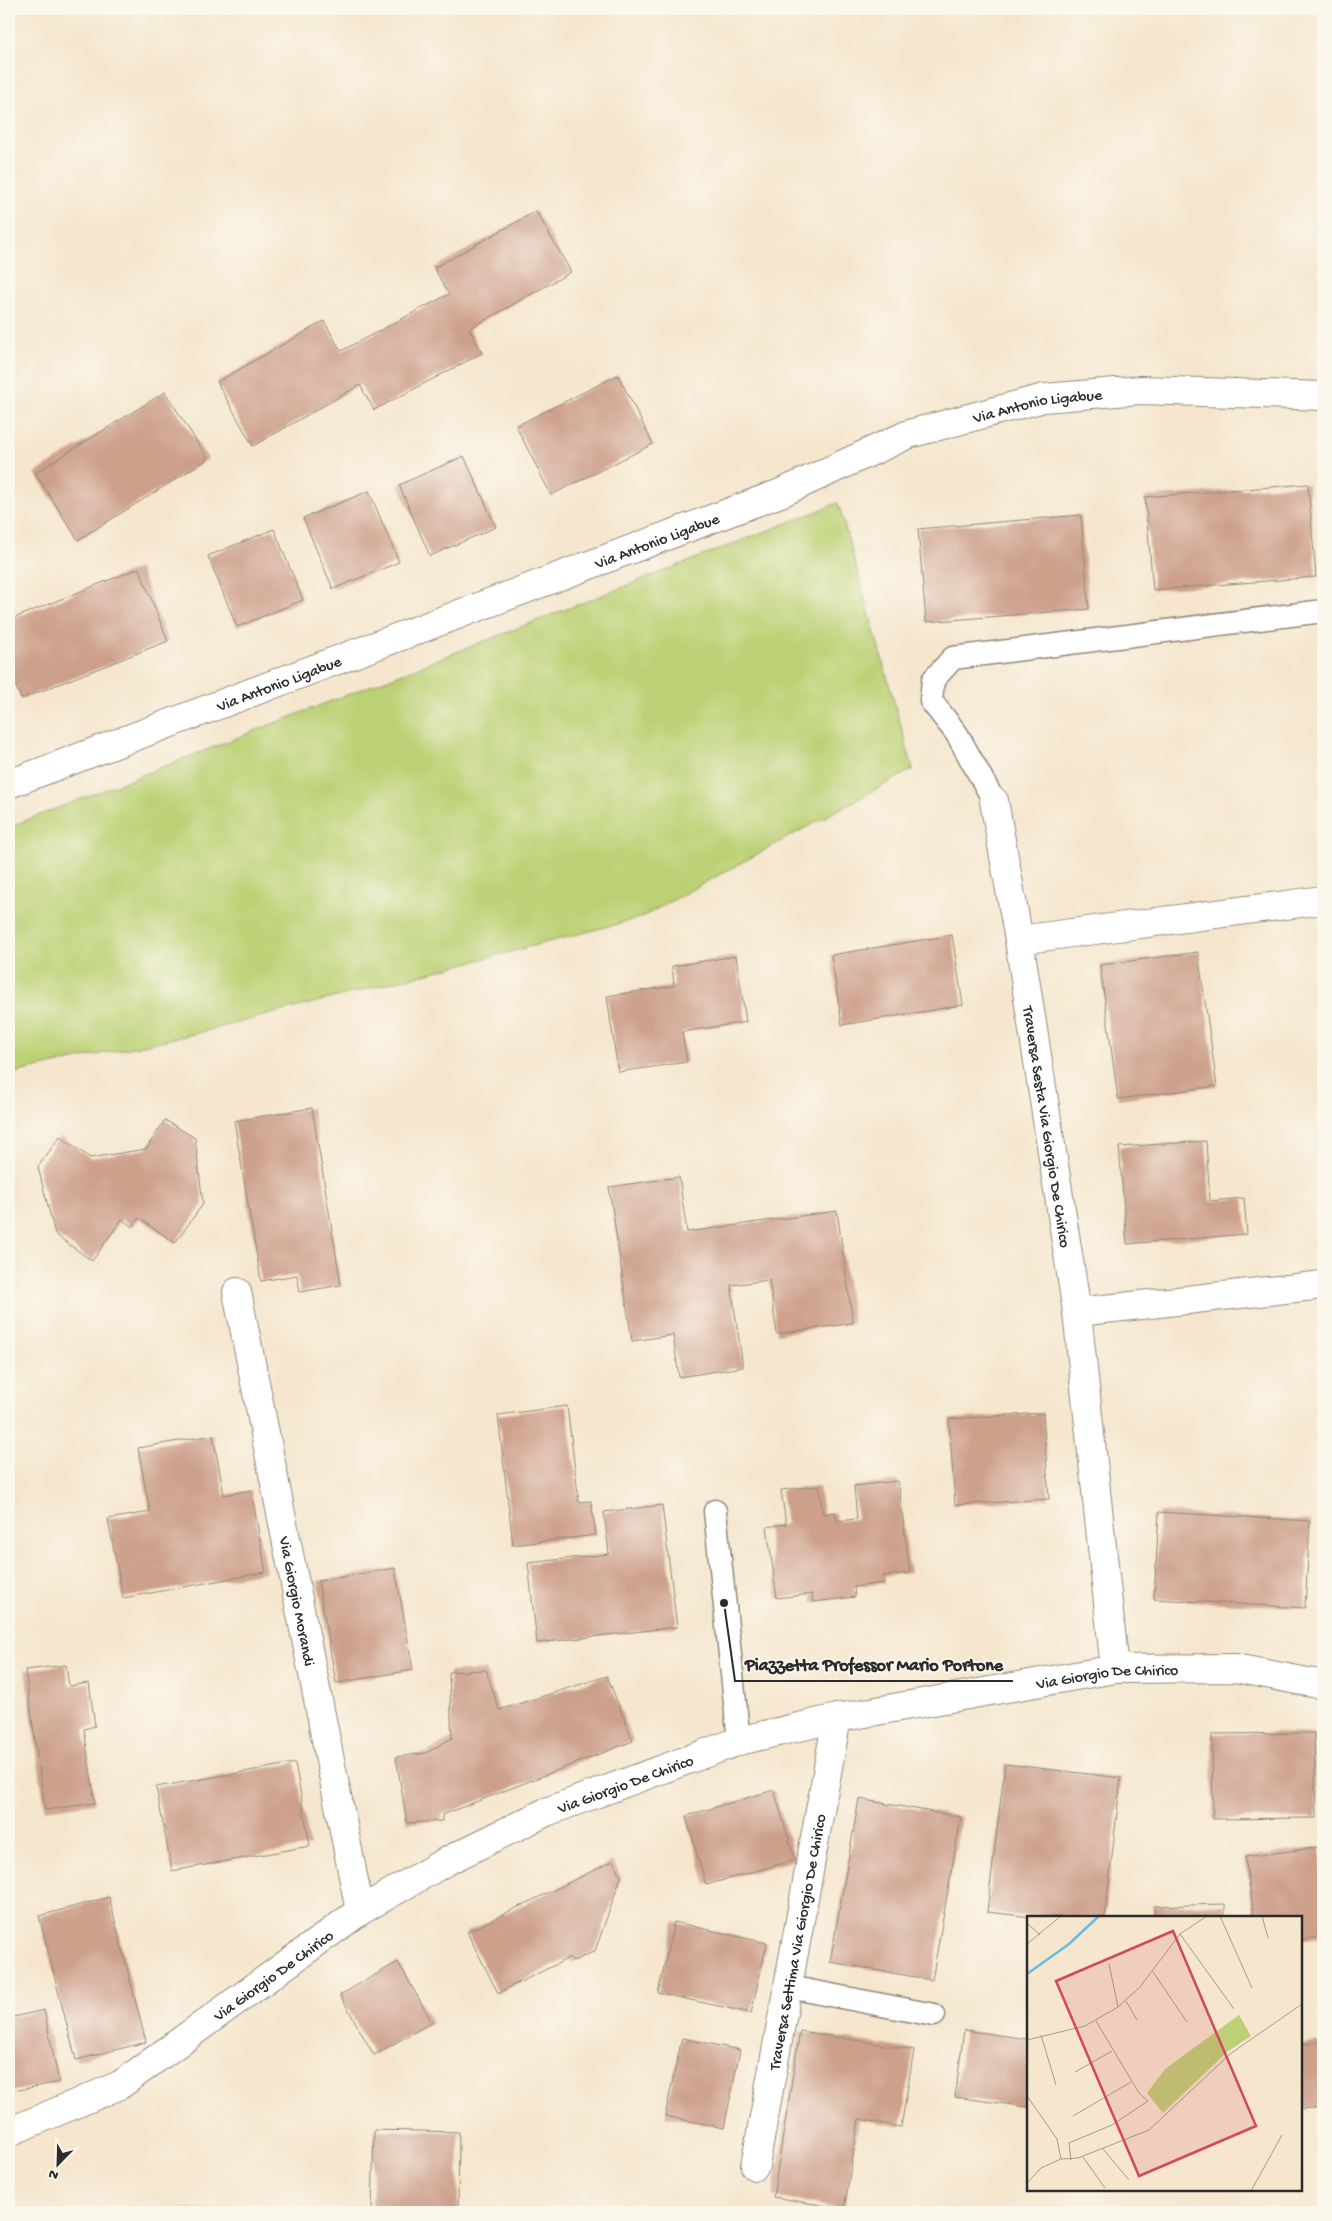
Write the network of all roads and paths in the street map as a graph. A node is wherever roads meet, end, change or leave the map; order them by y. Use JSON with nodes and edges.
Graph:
{"nodes":[{"id":1,"x":1323,"y":396,"type":"edge"},
{"id":2,"x":1323,"y":611,"type":"edge"},
{"id":3,"x":9,"y":784,"type":"edge"},
{"id":4,"x":994,"y":800,"type":"joint"},
{"id":5,"x":1323,"y":900,"type":"edge"},
{"id":6,"x":1019,"y":940,"type":"junction"},
{"id":7,"x":1323,"y":1285,"type":"edge"},
{"id":8,"x":237,"y":1292,"type":"dead end"},
{"id":9,"x":1077,"y":1312,"type":"junction"},
{"id":10,"x":715,"y":1511,"type":"dead end"},
{"id":11,"x":1115,"y":1669,"type":"junction"},
{"id":12,"x":1323,"y":1685,"type":"edge"},
{"id":13,"x":837,"y":1718,"type":"junction"},
{"id":14,"x":739,"y":1741,"type":"junction"},
{"id":15,"x":360,"y":1911,"type":"junction"},
{"id":16,"x":789,"y":1987,"type":"junction"},
{"id":17,"x":934,"y":2015,"type":"dead end"},
{"id":18,"x":9,"y":2132,"type":"edge"},
{"id":19,"x":755,"y":2166,"type":"dead end"}],
"edges":[{"from":1,"to":3,"type":"street","name":"Via Antonio Ligabue"},
{"from":2,"to":4,"type":"lane"},
{"from":4,"to":6,"type":"street","name":"Traversa Sesta Via Giorgio De Chirico"},
{"from":5,"to":6,"type":"street"},
{"from":6,"to":9,"type":"street","name":"Traversa Sesta Via Giorgio De Chirico"},
{"from":7,"to":9,"type":"street"},
{"from":8,"to":15,"type":"street","name":"Via Giorgio Morandi"},
{"from":9,"to":11,"type":"street","name":"Traversa Sesta Via Giorgio De Chirico"},
{"from":10,"to":14,"type":"lane"},
{"from":11,"to":12,"type":"street","name":"Via Giorgio De Chirico"},
{"from":11,"to":13,"type":"street","name":"Via Giorgio De Chirico"},
{"from":13,"to":14,"type":"street","name":"Via Giorgio De Chirico"},
{"from":13,"to":16,"type":"street","name":"Traversa Settima Via Giorgio De Chirico"},
{"from":14,"to":15,"type":"street","name":"Via Giorgio De Chirico"},
{"from":15,"to":18,"type":"street","name":"Via Giorgio De Chirico"},
{"from":16,"to":17,"type":"lane"},
{"from":16,"to":19,"type":"street","name":"Traversa Settima Via Giorgio De Chirico"}]}
